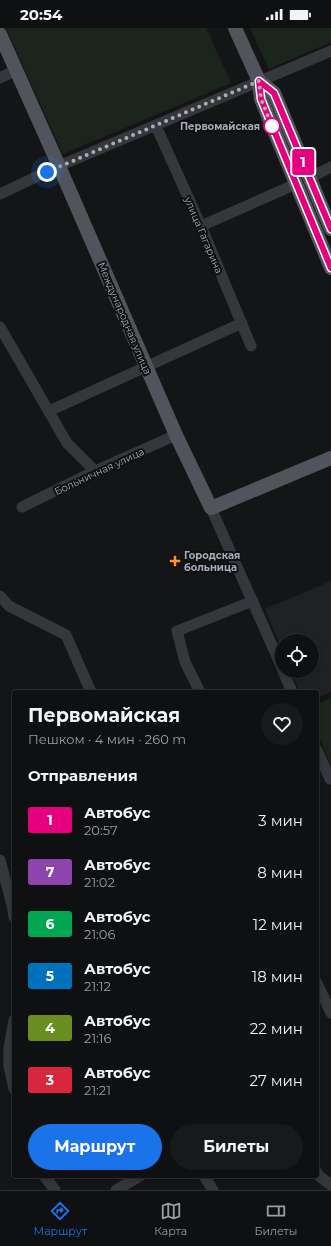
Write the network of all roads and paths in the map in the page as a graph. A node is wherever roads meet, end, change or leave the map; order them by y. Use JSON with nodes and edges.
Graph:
{"nodes":[{"id":1,"x":235,"y":28,"type":"edge"},
{"id":2,"x":0,"y":34,"type":"edge"},
{"id":3,"x":331,"y":51,"type":"edge"},
{"id":4,"x":16,"y":70,"type":"junction"},
{"id":5,"x":0,"y":78,"type":"edge"},
{"id":6,"x":265,"y":78,"type":"junction"},
{"id":7,"x":156,"y":126,"type":"junction"},
{"id":8,"x":59,"y":166,"type":"junction"},
{"id":9,"x":331,"y":167,"type":"edge"},
{"id":10,"x":309,"y":178,"type":"junction"},
{"id":11,"x":296,"y":184,"type":"junction"},
{"id":12,"x":0,"y":194,"type":"edge"},
{"id":13,"x":201,"y":226,"type":"junction"},
{"id":14,"x":331,"y":229,"type":"edge"},
{"id":15,"x":331,"y":268,"type":"edge"},
{"id":16,"x":242,"y":323,"type":"junction"},
{"id":17,"x":0,"y":327,"type":"edge"},
{"id":18,"x":252,"y":346,"type":"dead end"},
{"id":19,"x":146,"y":367,"type":"junction"},
{"id":20,"x":49,"y":411,"type":"junction"},
{"id":21,"x":176,"y":435,"type":"junction"},
{"id":22,"x":331,"y":458,"type":"edge"},
{"id":23,"x":95,"y":471,"type":"junction"},
{"id":24,"x":22,"y":507,"type":"dead end"},
{"id":25,"x":211,"y":508,"type":"junction"},
{"id":26,"x":0,"y":596,"type":"edge"},
{"id":27,"x":253,"y":601,"type":"junction"},
{"id":28,"x":275,"y":652,"type":"edge"},
{"id":29,"x":286,"y":678,"type":"edge"},
{"id":30,"x":89,"y":690,"type":"edge"},
{"id":31,"x":199,"y":690,"type":"edge"},
{"id":32,"x":291,"y":690,"type":"edge"},
{"id":33,"x":319,"y":754,"type":"edge"},
{"id":34,"x":330,"y":779,"type":"dead end"},
{"id":35,"x":0,"y":860,"type":"edge"},
{"id":36,"x":12,"y":905,"type":"edge"},
{"id":37,"x":319,"y":987,"type":"edge"},
{"id":38,"x":331,"y":1012,"type":"edge"},
{"id":39,"x":12,"y":1031,"type":"edge"},
{"id":40,"x":12,"y":1078,"type":"edge"},
{"id":41,"x":319,"y":1176,"type":"edge"},
{"id":42,"x":46,"y":1178,"type":"edge"},
{"id":43,"x":137,"y":1178,"type":"edge"},
{"id":44,"x":205,"y":1178,"type":"edge"},
{"id":45,"x":331,"y":1185,"type":"edge"},
{"id":46,"x":55,"y":1190,"type":"edge"},
{"id":47,"x":116,"y":1190,"type":"edge"},
{"id":48,"x":213,"y":1190,"type":"edge"}],
"edges":[{"from":1,"to":6,"type":"main road"},
{"from":2,"to":4,"type":"main road","name":"Международная улица"},
{"from":3,"to":6,"type":"street"},
{"from":4,"to":5,"type":"street"},
{"from":4,"to":8,"type":"main road","name":"Международная улица"},
{"from":6,"to":7,"type":"street"},
{"from":6,"to":10,"type":"main road"},
{"from":6,"to":11,"type":"main road"},
{"from":7,"to":8,"type":"street"},
{"from":7,"to":13,"type":"street","name":"улица Гагарина"},
{"from":8,"to":12,"type":"street"},
{"from":8,"to":19,"type":"main road","name":"Международная улица"},
{"from":9,"to":10,"type":"street"},
{"from":10,"to":14,"type":"main road"},
{"from":11,"to":13,"type":"street"},
{"from":11,"to":15,"type":"main road"},
{"from":13,"to":16,"type":"street","name":"улица Гагарина"},
{"from":16,"to":18,"type":"street","name":"улица Гагарина"},
{"from":16,"to":19,"type":"street"},
{"from":17,"to":20,"type":"street"},
{"from":19,"to":20,"type":"street"},
{"from":19,"to":21,"type":"main road","name":"Международная улица"},
{"from":20,"to":23,"type":"street"},
{"from":21,"to":23,"type":"street","name":"Больничная улица"},
{"from":21,"to":25,"type":"main road","name":"Международная улица"},
{"from":22,"to":25,"type":"main road"},
{"from":23,"to":24,"type":"street","name":"Больничная улица"},
{"from":25,"to":27,"type":"street","name":"Международная улица"},
{"from":26,"to":30,"type":"street"},
{"from":27,"to":28,"type":"street","name":"Международная улица"},
{"from":27,"to":31,"type":"street"},
{"from":29,"to":32,"type":"street","name":"Международная улица"},
{"from":33,"to":34,"type":"street"},
{"from":35,"to":36,"type":"street"},
{"from":37,"to":38,"type":"street"},
{"from":39,"to":40,"type":"street"},
{"from":41,"to":45,"type":"street"},
{"from":42,"to":46,"type":"street"},
{"from":43,"to":47,"type":"street"},
{"from":44,"to":48,"type":"street"}]}
